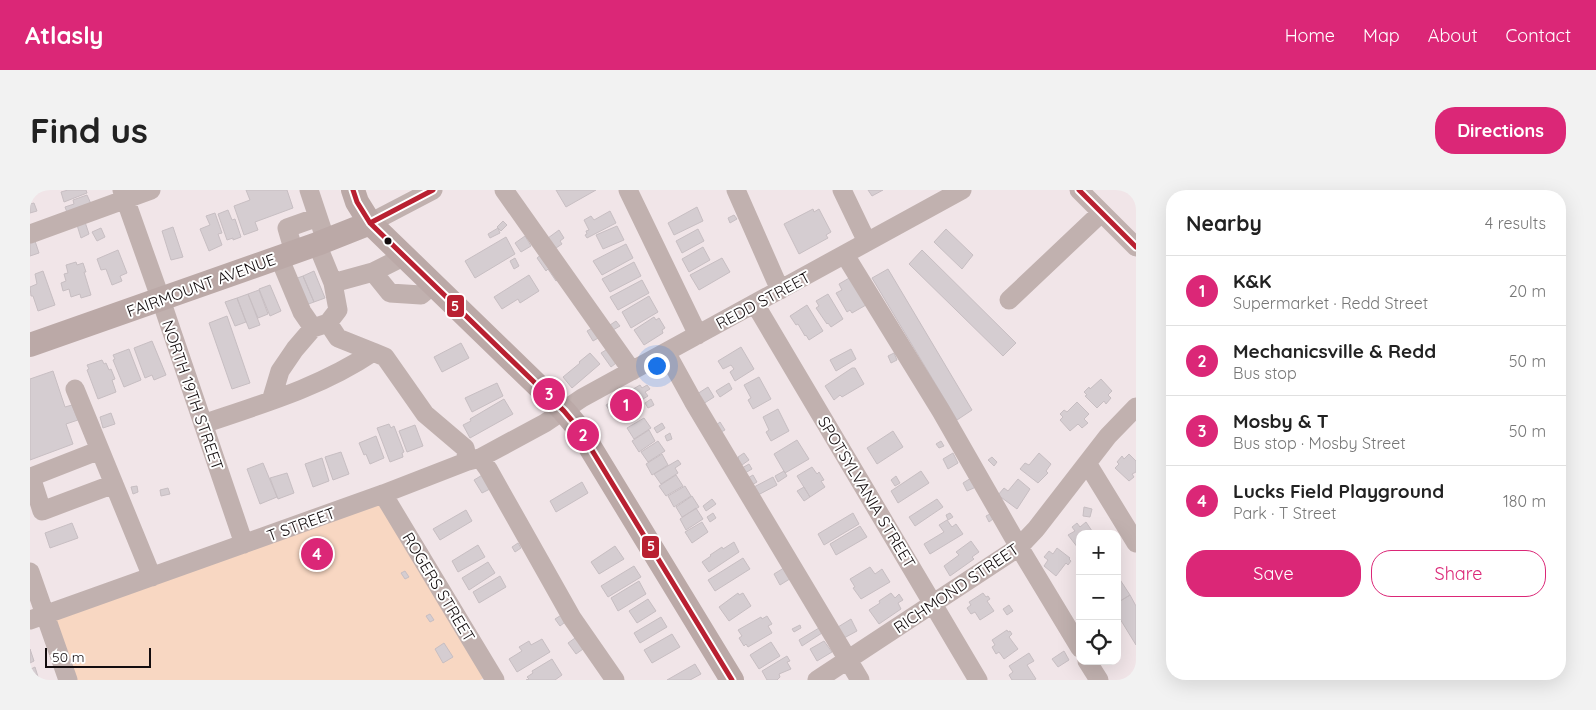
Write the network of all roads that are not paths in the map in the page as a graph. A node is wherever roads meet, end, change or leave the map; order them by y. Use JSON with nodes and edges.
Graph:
{"nodes":[{"id":1,"x":151,"y":190,"type":"edge"},
{"id":2,"x":309,"y":190,"type":"edge"},
{"id":3,"x":353,"y":190,"type":"edge"},
{"id":4,"x":433,"y":190,"type":"edge"},
{"id":5,"x":504,"y":190,"type":"edge"},
{"id":6,"x":628,"y":190,"type":"edge"},
{"id":7,"x":736,"y":190,"type":"edge"},
{"id":8,"x":842,"y":190,"type":"edge"},
{"id":9,"x":962,"y":190,"type":"edge"},
{"id":10,"x":1079,"y":190,"type":"edge"},
{"id":11,"x":123,"y":194,"type":"edge"},
{"id":12,"x":1101,"y":213,"type":"junction"},
{"id":13,"x":318,"y":217,"type":"junction"},
{"id":14,"x":370,"y":223,"type":"junction"},
{"id":15,"x":30,"y":234,"type":"edge"},
{"id":16,"x":867,"y":242,"type":"junction"},
{"id":17,"x":322,"y":243,"type":"junction"},
{"id":18,"x":1136,"y":247,"type":"edge"},
{"id":19,"x":287,"y":255,"type":"junction"},
{"id":20,"x":845,"y":255,"type":"junction"},
{"id":21,"x":405,"y":256,"type":"junction"},
{"id":22,"x":373,"y":272,"type":"junction"},
{"id":23,"x":333,"y":283,"type":"junction"},
{"id":24,"x":434,"y":284,"type":"junction"},
{"id":25,"x":780,"y":290,"type":"junction"},
{"id":26,"x":161,"y":300,"type":"junction"},
{"id":27,"x":1009,"y":300,"type":"dead end"},
{"id":28,"x":755,"y":304,"type":"junction"},
{"id":29,"x":320,"y":325,"type":"junction"},
{"id":30,"x":698,"y":335,"type":"junction"},
{"id":31,"x":30,"y":345,"type":"edge"},
{"id":32,"x":373,"y":352,"type":"junction"},
{"id":33,"x":666,"y":352,"type":"junction"},
{"id":34,"x":632,"y":371,"type":"junction"},
{"id":35,"x":75,"y":389,"type":"dead end"},
{"id":36,"x":271,"y":401,"type":"junction"},
{"id":37,"x":1136,"y":407,"type":"edge"},
{"id":38,"x":564,"y":411,"type":"junction"},
{"id":39,"x":203,"y":424,"type":"junction"},
{"id":40,"x":100,"y":450,"type":"junction"},
{"id":41,"x":474,"y":460,"type":"junction"},
{"id":42,"x":1087,"y":463,"type":"junction"},
{"id":43,"x":114,"y":484,"type":"junction"},
{"id":44,"x":384,"y":494,"type":"junction"},
{"id":45,"x":1136,"y":543,"type":"edge"},
{"id":46,"x":244,"y":544,"type":"junction"},
{"id":47,"x":1019,"y":547,"type":"junction"},
{"id":48,"x":30,"y":572,"type":"edge"},
{"id":49,"x":152,"y":577,"type":"junction"},
{"id":50,"x":934,"y":604,"type":"junction"},
{"id":51,"x":38,"y":618,"type":"edge"},
{"id":52,"x":1076,"y":641,"type":"edge"},
{"id":53,"x":848,"y":659,"type":"junction"},
{"id":54,"x":1090,"y":665,"type":"edge"},
{"id":55,"x":490,"y":678,"type":"edge"},
{"id":56,"x":68,"y":680,"type":"edge"},
{"id":57,"x":615,"y":680,"type":"edge"},
{"id":58,"x":732,"y":680,"type":"edge"},
{"id":59,"x":817,"y":680,"type":"edge"},
{"id":60,"x":860,"y":680,"type":"edge"},
{"id":61,"x":978,"y":680,"type":"edge"},
{"id":62,"x":1099,"y":680,"type":"edge"}],
"edges":[{"from":1,"to":11,"type":"street"},
{"from":2,"to":13,"type":"street"},
{"from":3,"to":14,"type":"main road"},
{"from":4,"to":14,"type":"street"},
{"from":5,"to":34,"type":"street"},
{"from":6,"to":30,"type":"street"},
{"from":7,"to":25,"type":"street"},
{"from":8,"to":16,"type":"street"},
{"from":9,"to":16,"type":"street","name":"REDD STREET"},
{"from":10,"to":12,"type":"street"},
{"from":11,"to":15,"type":"street"},
{"from":11,"to":26,"type":"street","name":"NORTH 19TH STREET"},
{"from":12,"to":18,"type":"street"},
{"from":12,"to":27,"type":"street"},
{"from":13,"to":17,"type":"street"},
{"from":13,"to":19,"type":"street"},
{"from":14,"to":17,"type":"main road","name":"FAIRMOUNT AVENUE"},
{"from":14,"to":21,"type":"main road"},
{"from":16,"to":20,"type":"street","name":"REDD STREET"},
{"from":17,"to":19,"type":"main road","name":"FAIRMOUNT AVENUE"},
{"from":17,"to":23,"type":"street"},
{"from":19,"to":26,"type":"main road","name":"FAIRMOUNT AVENUE"},
{"from":19,"to":29,"type":"street"},
{"from":20,"to":25,"type":"street","name":"REDD STREET"},
{"from":20,"to":47,"type":"street"},
{"from":21,"to":22,"type":"street"},
{"from":21,"to":24,"type":"main road"},
{"from":22,"to":23,"type":"street"},
{"from":22,"to":24,"type":"street"},
{"from":23,"to":29,"type":"street"},
{"from":24,"to":38,"type":"main road"},
{"from":25,"to":28,"type":"street","name":"REDD STREET"},
{"from":26,"to":31,"type":"main road","name":"FAIRMOUNT AVENUE"},
{"from":26,"to":39,"type":"street","name":"NORTH 19TH STREET"},
{"from":28,"to":30,"type":"street","name":"REDD STREET"},
{"from":28,"to":50,"type":"street","name":"SPOTSYLVANIA STREET"},
{"from":29,"to":32,"type":"street"},
{"from":29,"to":36,"type":"street"},
{"from":30,"to":33,"type":"street","name":"REDD STREET"},
{"from":32,"to":36,"type":"street"},
{"from":32,"to":41,"type":"street"},
{"from":33,"to":34,"type":"street","name":"REDD STREET"},
{"from":33,"to":53,"type":"street"},
{"from":34,"to":38,"type":"street","name":"REDD STREET"},
{"from":35,"to":40,"type":"street"},
{"from":36,"to":39,"type":"street"},
{"from":37,"to":42,"type":"street","name":"RICHMOND STREET"},
{"from":38,"to":41,"type":"street","name":"T STREET"},
{"from":38,"to":58,"type":"main road"},
{"from":39,"to":46,"type":"street","name":"NORTH 19TH STREET"},
{"from":40,"to":43,"type":"street"},
{"from":40,"to":43,"type":"street"},
{"from":41,"to":44,"type":"street","name":"T STREET"},
{"from":41,"to":57,"type":"street"},
{"from":42,"to":45,"type":"street"},
{"from":42,"to":47,"type":"street","name":"RICHMOND STREET"},
{"from":43,"to":49,"type":"street"},
{"from":44,"to":46,"type":"street","name":"T STREET"},
{"from":44,"to":55,"type":"street","name":"ROGERS STREET"},
{"from":46,"to":49,"type":"street","name":"T STREET"},
{"from":47,"to":50,"type":"street","name":"RICHMOND STREET"},
{"from":47,"to":52,"type":"street"},
{"from":48,"to":51,"type":"street"},
{"from":49,"to":51,"type":"street","name":"T STREET"},
{"from":50,"to":53,"type":"street","name":"RICHMOND STREET"},
{"from":50,"to":61,"type":"street","name":"SPOTSYLVANIA STREET"},
{"from":51,"to":56,"type":"street"},
{"from":53,"to":59,"type":"street","name":"RICHMOND STREET"},
{"from":53,"to":60,"type":"street"},
{"from":54,"to":62,"type":"street"}]}
